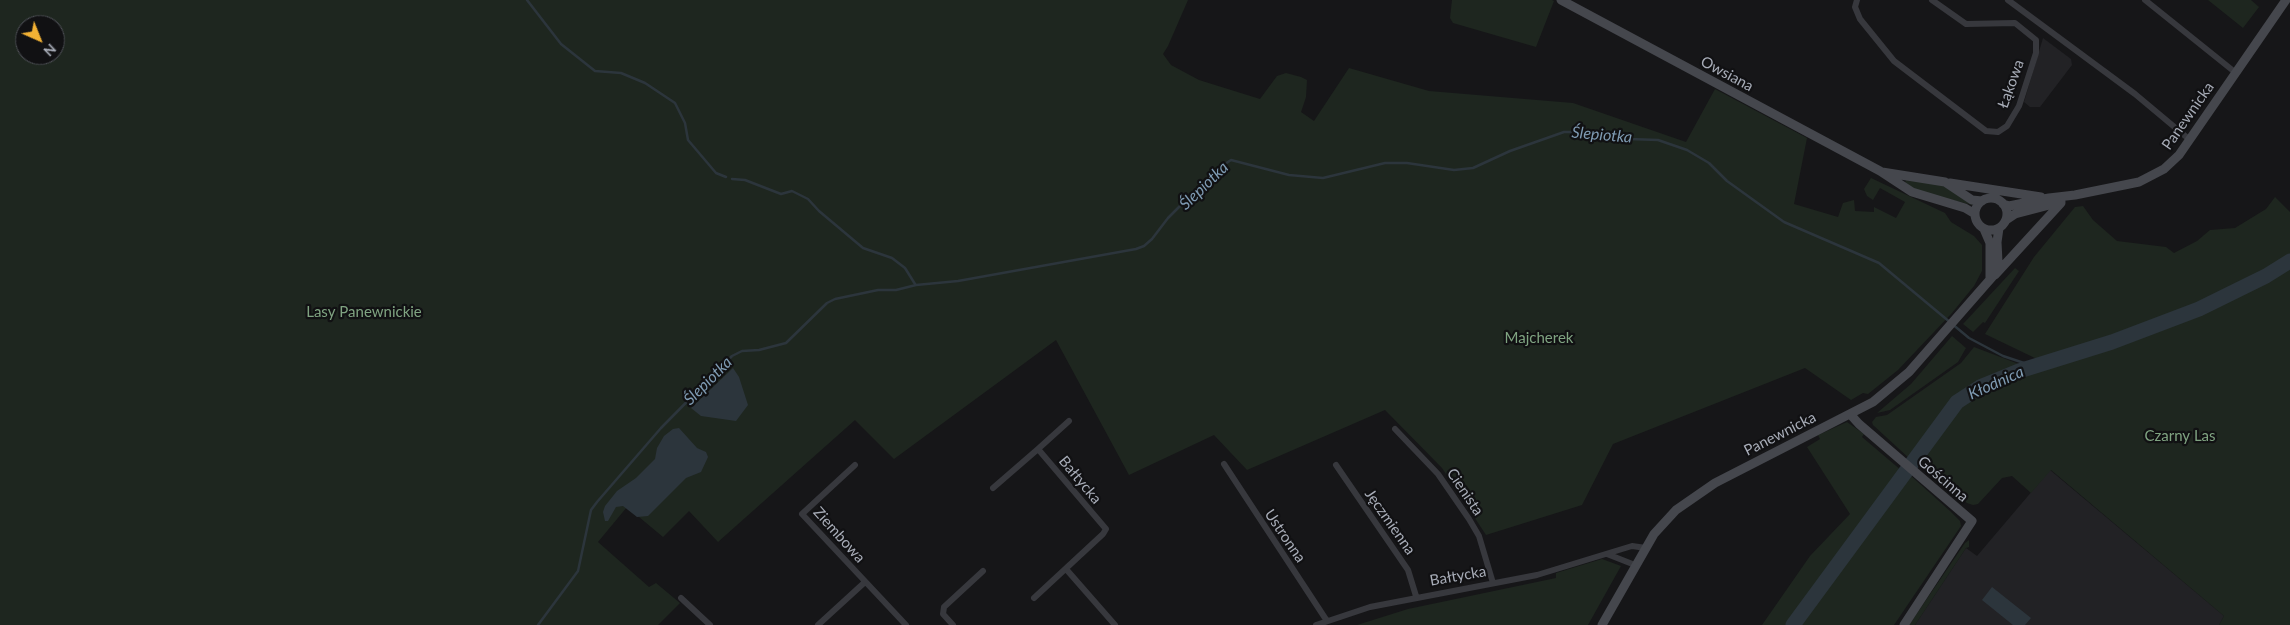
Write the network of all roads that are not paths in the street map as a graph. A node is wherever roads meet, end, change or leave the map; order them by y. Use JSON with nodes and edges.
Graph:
{"nodes":[{"id":1,"x":1561,"y":0,"type":"edge"},
{"id":2,"x":1857,"y":0,"type":"edge"},
{"id":3,"x":2008,"y":0,"type":"edge"},
{"id":4,"x":2145,"y":0,"type":"edge"},
{"id":5,"x":2286,"y":0,"type":"edge"},
{"id":6,"x":1934,"y":1,"type":"edge"},
{"id":7,"x":2236,"y":73,"type":"junction"},
{"id":8,"x":2190,"y":140,"type":"junction"},
{"id":9,"x":1880,"y":171,"type":"junction"},
{"id":10,"x":1908,"y":175,"type":"junction"},
{"id":11,"x":1944,"y":182,"type":"junction"},
{"id":12,"x":1902,"y":186,"type":"junction"},
{"id":13,"x":2075,"y":195,"type":"junction"},
{"id":14,"x":2049,"y":198,"type":"junction"},
{"id":15,"x":1982,"y":202,"type":"junction"},
{"id":16,"x":2060,"y":202,"type":"junction"},
{"id":17,"x":2003,"y":204,"type":"junction"},
{"id":18,"x":1975,"y":214,"type":"junction"},
{"id":19,"x":2006,"y":220,"type":"junction"},
{"id":20,"x":1999,"y":228,"type":"junction"},
{"id":21,"x":1984,"y":229,"type":"junction"},
{"id":22,"x":1992,"y":278,"type":"junction"},
{"id":23,"x":1850,"y":414,"type":"junction"},
{"id":24,"x":1069,"y":421,"type":"dead end"},
{"id":25,"x":1395,"y":429,"type":"dead end"},
{"id":26,"x":1038,"y":449,"type":"junction"},
{"id":27,"x":1224,"y":464,"type":"dead end"},
{"id":28,"x":855,"y":465,"type":"dead end"},
{"id":29,"x":1336,"y":465,"type":"dead end"},
{"id":30,"x":993,"y":488,"type":"dead end"},
{"id":31,"x":1646,"y":548,"type":"junction"},
{"id":32,"x":1606,"y":554,"type":"junction"},
{"id":33,"x":1636,"y":565,"type":"junction"},
{"id":34,"x":1066,"y":569,"type":"junction"},
{"id":35,"x":983,"y":571,"type":"dead end"},
{"id":36,"x":865,"y":582,"type":"junction"},
{"id":37,"x":1493,"y":583,"type":"junction"},
{"id":38,"x":1416,"y":596,"type":"junction"},
{"id":39,"x":681,"y":598,"type":"dead end"},
{"id":40,"x":1034,"y":598,"type":"dead end"},
{"id":41,"x":1327,"y":620,"type":"junction"},
{"id":42,"x":710,"y":625,"type":"edge"},
{"id":43,"x":818,"y":625,"type":"edge"},
{"id":44,"x":906,"y":625,"type":"edge"},
{"id":45,"x":953,"y":625,"type":"edge"},
{"id":46,"x":1115,"y":625,"type":"edge"},
{"id":47,"x":1316,"y":625,"type":"edge"},
{"id":48,"x":1602,"y":625,"type":"edge"},
{"id":49,"x":1904,"y":625,"type":"edge"}],
"edges":[{"from":1,"to":9,"type":"street","name":"Owsiana"},
{"from":2,"to":6,"type":"street","name":"Łąkowa"},
{"from":3,"to":8,"type":"street"},
{"from":4,"to":7,"type":"street"},
{"from":5,"to":7,"type":"street","name":"Panewnicka"},
{"from":7,"to":8,"type":"street","name":"Panewnicka"},
{"from":8,"to":13,"type":"street","name":"Panewnicka"},
{"from":9,"to":10,"type":"street","name":"Owsiana"},
{"from":9,"to":12,"type":"street","name":"Owsiana"},
{"from":10,"to":11,"type":"street","name":"Owsiana"},
{"from":10,"to":12,"type":"street"},
{"from":11,"to":14,"type":"street"},
{"from":11,"to":15,"type":"street","name":"Owsiana"},
{"from":12,"to":18,"type":"street","name":"Owsiana"},
{"from":13,"to":14,"type":"street","name":"Panewnicka"},
{"from":13,"to":16,"type":"street","name":"Panewnicka"},
{"from":14,"to":17,"type":"street","name":"Panewnicka"},
{"from":15,"to":17,"type":"street"},
{"from":15,"to":18,"type":"street"},
{"from":16,"to":19,"type":"street","name":"Panewnicka"},
{"from":16,"to":22,"type":"street","name":"Panewnicka"},
{"from":17,"to":19,"type":"street"},
{"from":18,"to":21,"type":"street"},
{"from":19,"to":20,"type":"street"},
{"from":20,"to":21,"type":"street"},
{"from":20,"to":22,"type":"street"},
{"from":21,"to":22,"type":"street"},
{"from":22,"to":23,"type":"street","name":"Panewnicka"},
{"from":23,"to":31,"type":"street","name":"Panewnicka"},
{"from":23,"to":49,"type":"street","name":"Gościnna"},
{"from":24,"to":26,"type":"street"},
{"from":25,"to":37,"type":"street","name":"Cienista"},
{"from":26,"to":30,"type":"street"},
{"from":26,"to":34,"type":"street","name":"Bałtycka"},
{"from":27,"to":41,"type":"street","name":"Ustronna"},
{"from":28,"to":36,"type":"street","name":"Ziembowa"},
{"from":29,"to":38,"type":"street","name":"Jęczmienna"},
{"from":31,"to":32,"type":"street","name":"Bałtycka"},
{"from":31,"to":33,"type":"street","name":"Panewnicka"},
{"from":32,"to":33,"type":"street"},
{"from":32,"to":37,"type":"street","name":"Bałtycka"},
{"from":33,"to":48,"type":"street","name":"Panewnicka"},
{"from":34,"to":40,"type":"street","name":"Bałtycka"},
{"from":34,"to":46,"type":"street"},
{"from":35,"to":45,"type":"street"},
{"from":36,"to":43,"type":"street","name":"Ziembowa"},
{"from":36,"to":44,"type":"street","name":"Ziembowa"},
{"from":37,"to":38,"type":"street","name":"Bałtycka"},
{"from":38,"to":41,"type":"street","name":"Bałtycka"},
{"from":39,"to":42,"type":"street"},
{"from":41,"to":47,"type":"street","name":"Bałtycka"}]}
